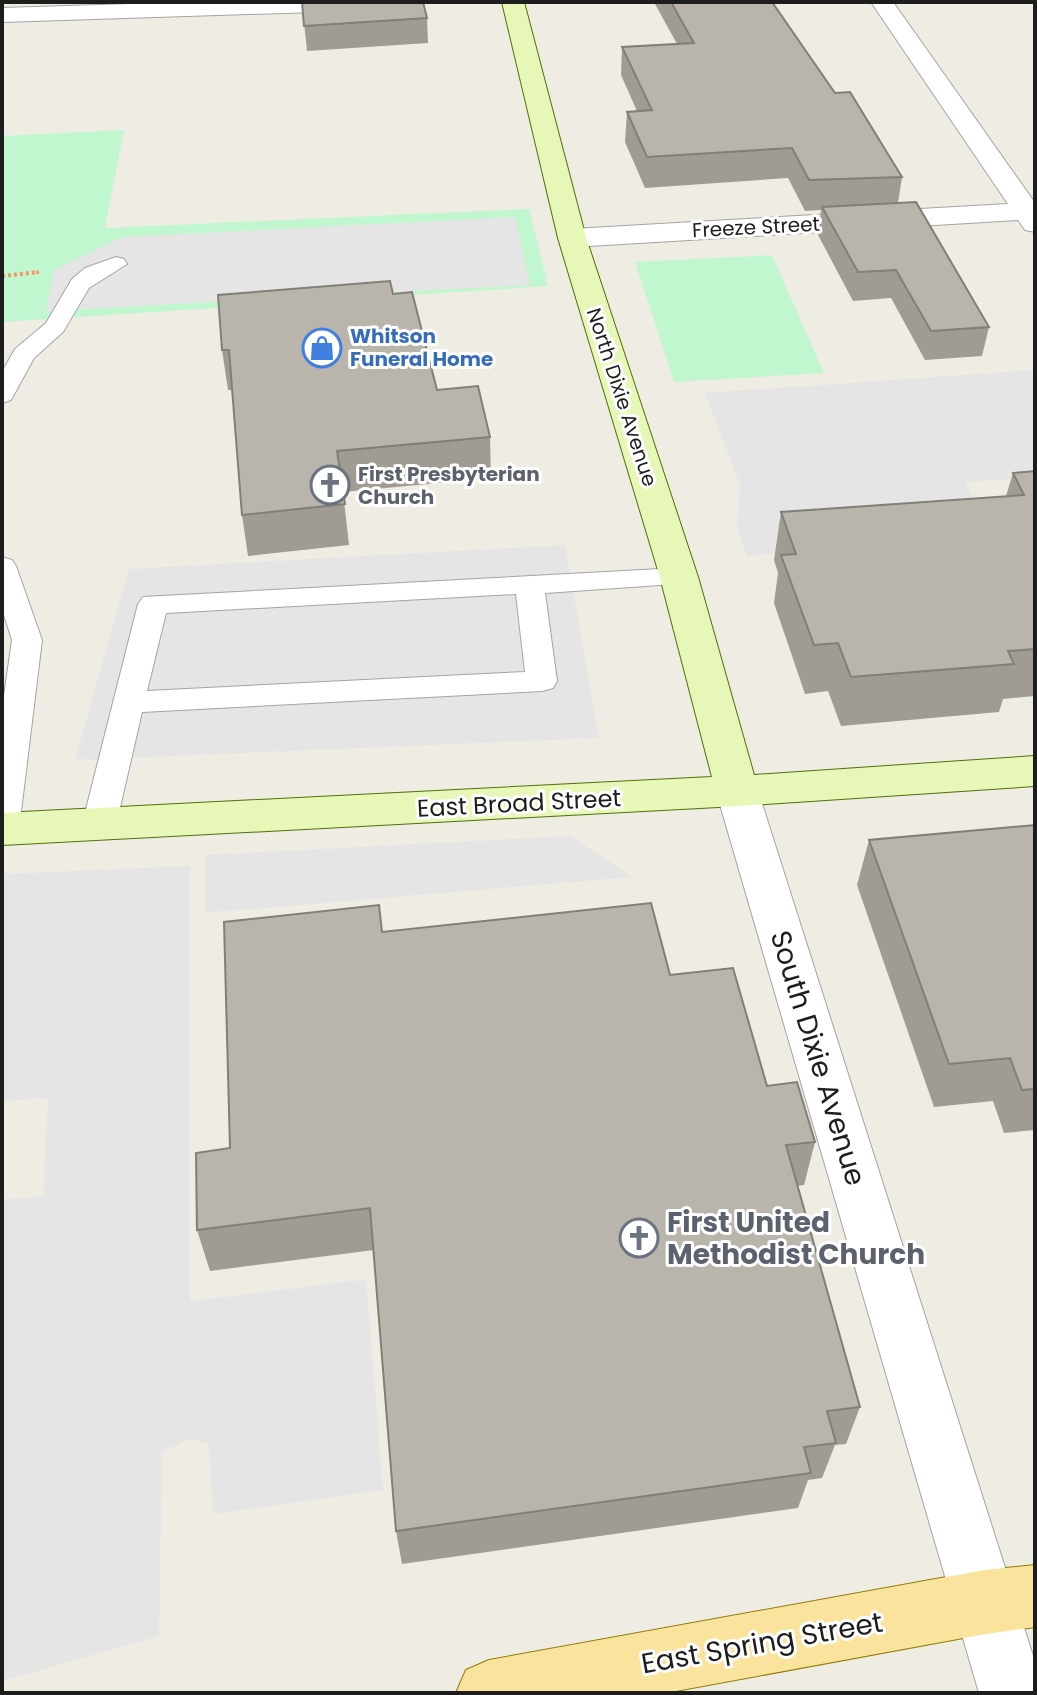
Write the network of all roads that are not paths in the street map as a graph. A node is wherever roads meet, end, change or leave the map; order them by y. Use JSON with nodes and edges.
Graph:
{"nodes":[{"id":1,"x":407,"y":2,"type":"edge"},
{"id":2,"x":513,"y":2,"type":"edge"},
{"id":3,"x":882,"y":2,"type":"edge"},
{"id":4,"x":2,"y":15,"type":"edge"},
{"id":5,"x":1032,"y":216,"type":"edge"},
{"id":6,"x":572,"y":238,"type":"junction"},
{"id":7,"x":116,"y":264,"type":"dead end"},
{"id":8,"x":2,"y":395,"type":"edge"},
{"id":9,"x":2,"y":566,"type":"edge"},
{"id":10,"x":679,"y":577,"type":"junction"},
{"id":11,"x":529,"y":583,"type":"junction"},
{"id":12,"x":130,"y":702,"type":"junction"},
{"id":13,"x":1035,"y":771,"type":"edge"},
{"id":14,"x":737,"y":791,"type":"junction"},
{"id":15,"x":99,"y":825,"type":"junction"},
{"id":16,"x":2,"y":828,"type":"edge"},
{"id":17,"x":1010,"y":1599,"type":"edge"},
{"id":18,"x":489,"y":1693,"type":"edge"},
{"id":19,"x":1012,"y":1693,"type":"edge"}],
"edges":[{"from":1,"to":4,"type":"street"},
{"from":2,"to":6,"type":"street","name":"North Dixie Avenue"},
{"from":3,"to":5,"type":"street"},
{"from":5,"to":6,"type":"street","name":"Freeze Street"},
{"from":6,"to":10,"type":"street","name":"North Dixie Avenue"},
{"from":7,"to":8,"type":"lane"},
{"from":9,"to":16,"type":"lane"},
{"from":10,"to":11,"type":"lane"},
{"from":10,"to":14,"type":"street","name":"North Dixie Avenue"},
{"from":11,"to":12,"type":"lane"},
{"from":11,"to":12,"type":"lane"},
{"from":12,"to":15,"type":"lane"},
{"from":13,"to":14,"type":"street","name":"East Broad Street"},
{"from":14,"to":15,"type":"street","name":"East Broad Street"},
{"from":14,"to":17,"type":"street","name":"South Dixie Avenue"},
{"from":15,"to":16,"type":"street","name":"East Broad Street"},
{"from":17,"to":18,"type":"main road","name":"East Spring Street"},
{"from":17,"to":19,"type":"street","name":"South Dixie Avenue"}]}
